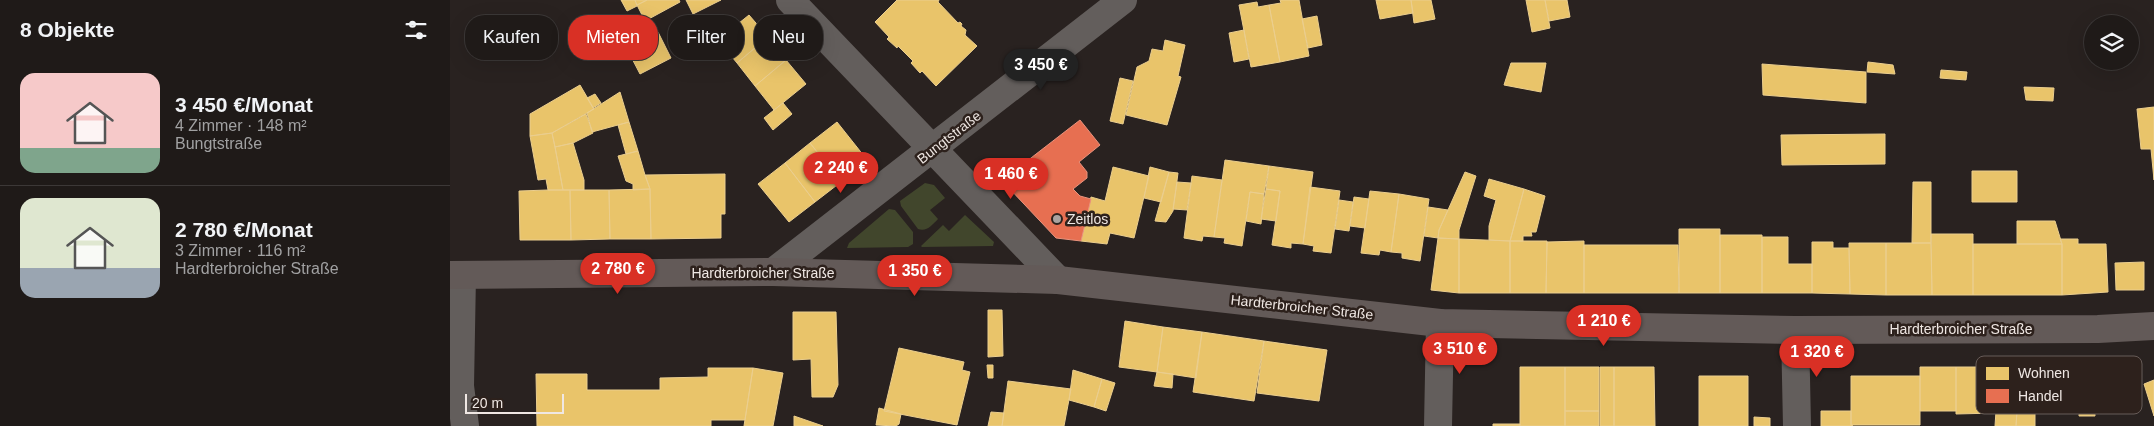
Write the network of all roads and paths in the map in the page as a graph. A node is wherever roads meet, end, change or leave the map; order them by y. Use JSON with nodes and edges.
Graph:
{"nodes":[{"id":1,"x":790,"y":0,"type":"edge"},
{"id":2,"x":1123,"y":0,"type":"edge"},
{"id":3,"x":934,"y":149,"type":"junction"},
{"id":4,"x":773,"y":272,"type":"junction"},
{"id":5,"x":456,"y":275,"type":"edge"},
{"id":6,"x":1058,"y":280,"type":"junction"},
{"id":7,"x":1440,"y":323,"type":"junction"},
{"id":8,"x":2154,"y":326,"type":"edge"},
{"id":9,"x":1796,"y":330,"type":"junction"},
{"id":10,"x":464,"y":426,"type":"edge"},
{"id":11,"x":1438,"y":426,"type":"edge"},
{"id":12,"x":1797,"y":426,"type":"edge"}],
"edges":[{"from":1,"to":3,"type":"street"},
{"from":2,"to":3,"type":"street","name":"Bungtstraße"},
{"from":3,"to":4,"type":"street","name":"Bungtstraße"},
{"from":3,"to":6,"type":"street"},
{"from":4,"to":5,"type":"street","name":"Hardterbroicher Straße"},
{"from":4,"to":6,"type":"street","name":"Hardterbroicher Straße"},
{"from":5,"to":10,"type":"street"},
{"from":6,"to":7,"type":"street","name":"Hardterbroicher Straße"},
{"from":7,"to":9,"type":"street","name":"Hardterbroicher Straße"},
{"from":7,"to":11,"type":"street"},
{"from":8,"to":9,"type":"street","name":"Hardterbroicher Straße"},
{"from":9,"to":12,"type":"street"}]}
